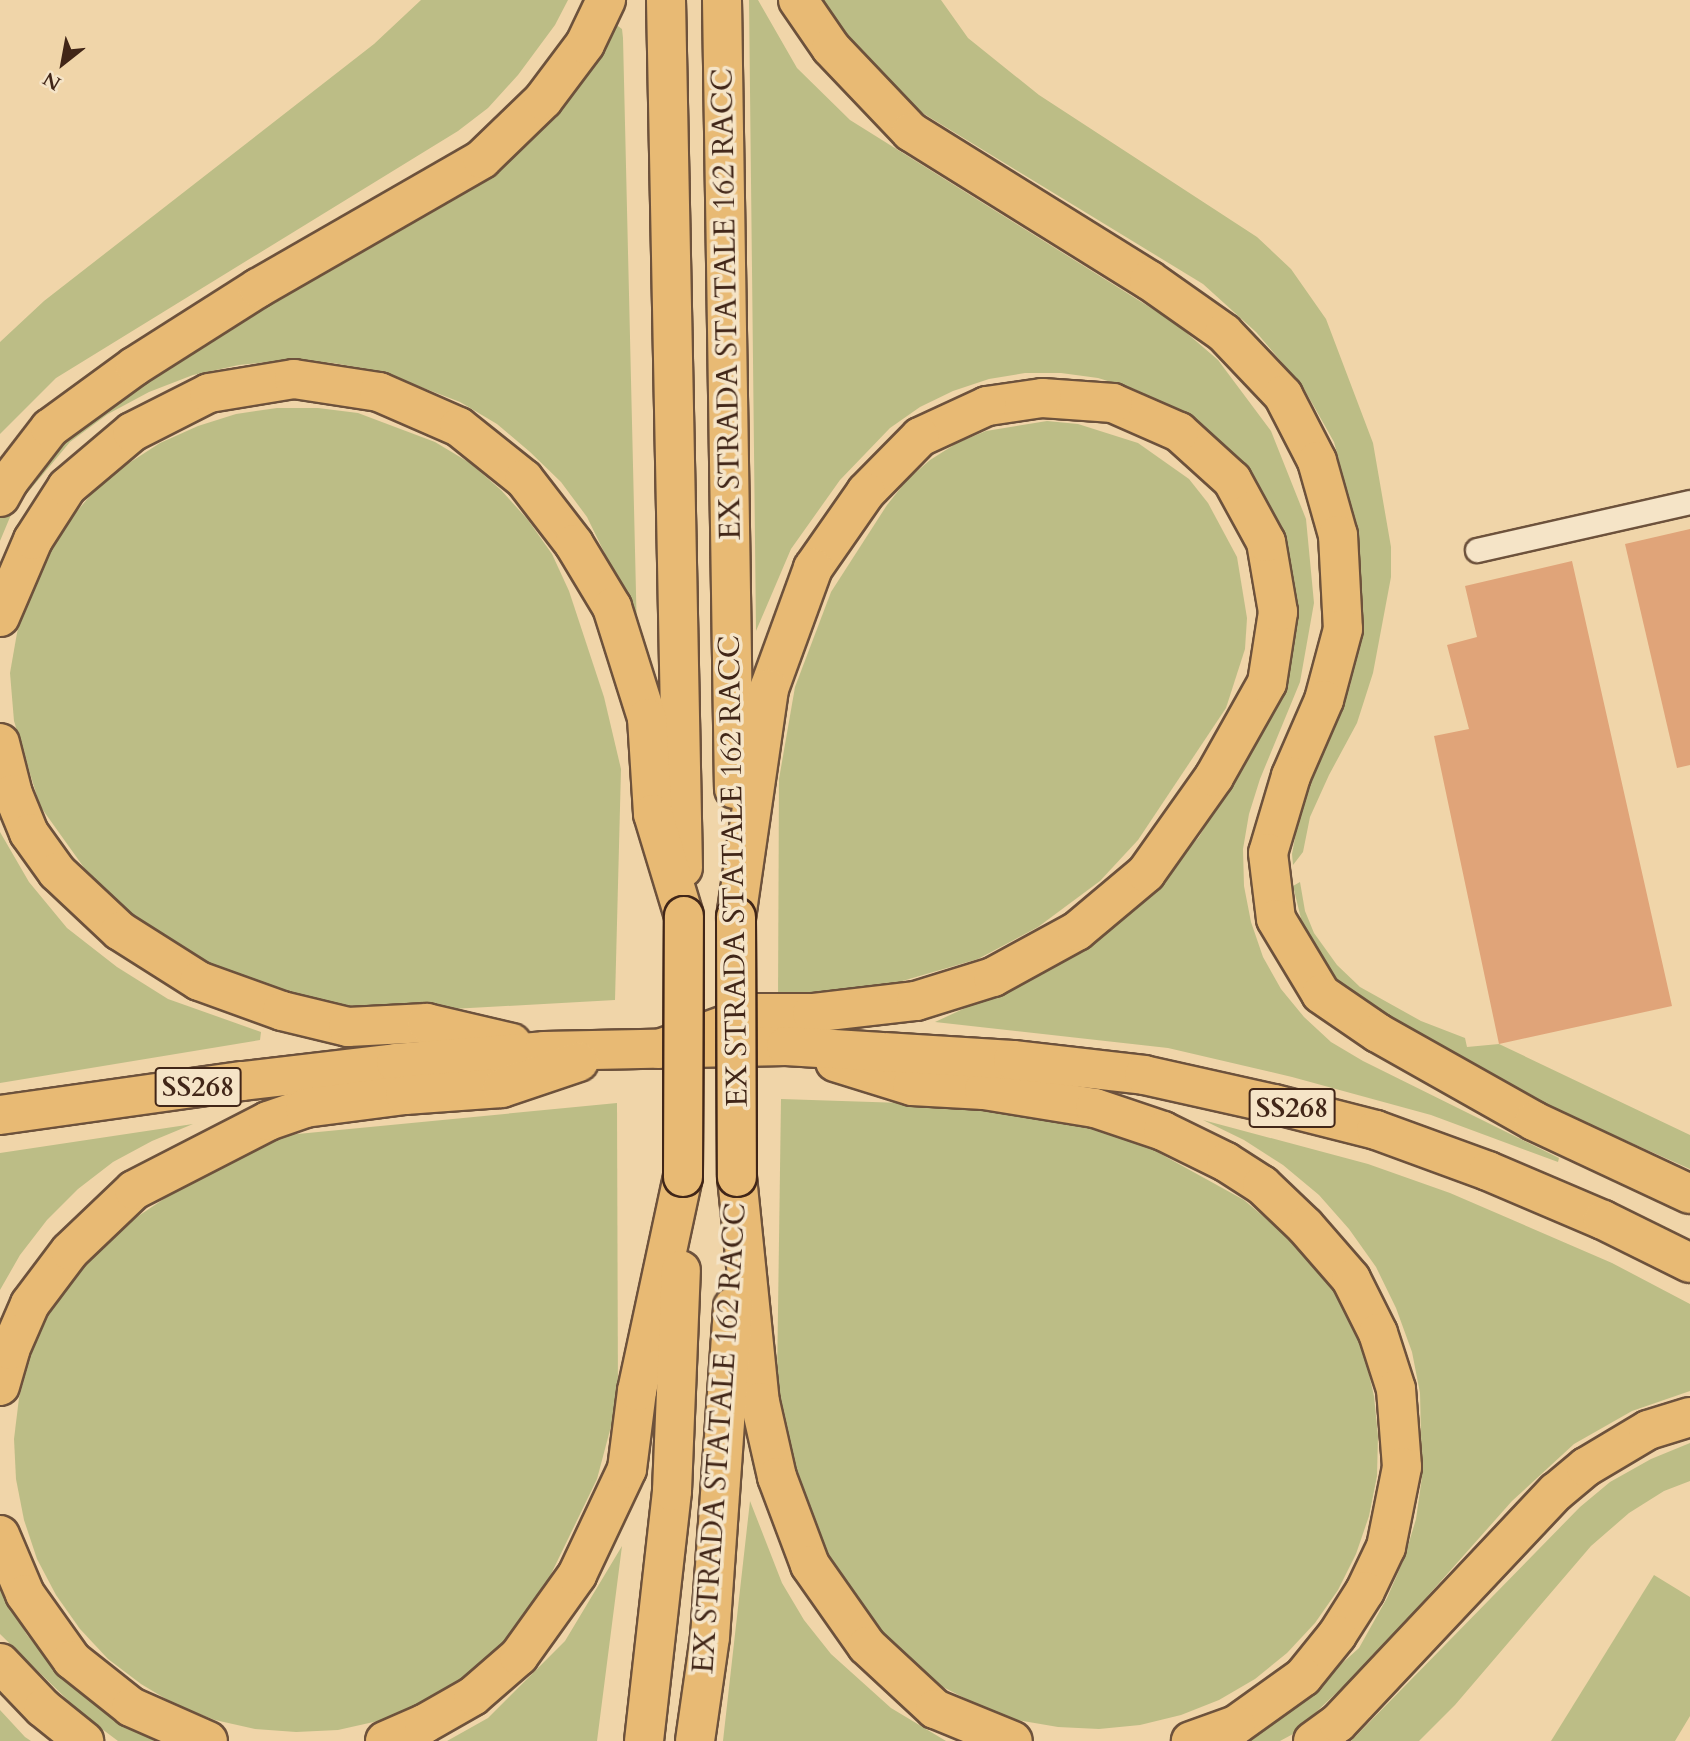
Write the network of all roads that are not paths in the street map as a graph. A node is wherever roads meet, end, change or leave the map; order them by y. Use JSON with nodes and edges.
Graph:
{"nodes":[{"id":1,"x":606,"y":0,"type":"edge"},
{"id":2,"x":666,"y":0,"type":"edge"},
{"id":3,"x":722,"y":0,"type":"edge"},
{"id":4,"x":798,"y":0,"type":"edge"},
{"id":5,"x":0,"y":497,"type":"edge"},
{"id":6,"x":1690,"y":502,"type":"edge"},
{"id":7,"x":1477,"y":550,"type":"dead end"},
{"id":8,"x":0,"y":617,"type":"edge"},
{"id":9,"x":0,"y":743,"type":"edge"},
{"id":10,"x":684,"y":916,"type":"junction"},
{"id":11,"x":736,"y":917,"type":"junction"},
{"id":12,"x":786,"y":1046,"type":"junction"},
{"id":13,"x":641,"y":1048,"type":"junction"},
{"id":14,"x":544,"y":1051,"type":"junction"},
{"id":15,"x":0,"y":1115,"type":"edge"},
{"id":16,"x":683,"y":1177,"type":"junction"},
{"id":17,"x":737,"y":1177,"type":"junction"},
{"id":18,"x":1690,"y":1194,"type":"edge"},
{"id":19,"x":1690,"y":1263,"type":"edge"},
{"id":20,"x":0,"y":1386,"type":"edge"},
{"id":21,"x":1690,"y":1418,"type":"edge"},
{"id":22,"x":0,"y":1535,"type":"edge"},
{"id":23,"x":0,"y":1662,"type":"edge"},
{"id":24,"x":84,"y":1741,"type":"edge"},
{"id":25,"x":208,"y":1741,"type":"edge"},
{"id":26,"x":385,"y":1741,"type":"edge"},
{"id":27,"x":644,"y":1741,"type":"edge"},
{"id":28,"x":695,"y":1741,"type":"edge"},
{"id":29,"x":1013,"y":1741,"type":"edge"},
{"id":30,"x":1191,"y":1741,"type":"edge"},
{"id":31,"x":1313,"y":1741,"type":"edge"}],
"edges":[{"from":1,"to":5,"type":"highway"},
{"from":2,"to":10,"type":"highway","name":"EX STRADA STATALE 162 RACC"},
{"from":3,"to":11,"type":"highway","name":"EX STRADA STATALE 162 RACC"},
{"from":4,"to":18,"type":"highway"},
{"from":6,"to":7,"type":"lane"},
{"from":8,"to":10,"type":"highway"},
{"from":9,"to":14,"type":"highway"},
{"from":10,"to":16,"type":"highway","name":"EX STRADA STATALE 162 RACC","bridge":true},
{"from":11,"to":13,"type":"highway"},
{"from":11,"to":17,"type":"highway","name":"EX STRADA STATALE 162 RACC","bridge":true},
{"from":12,"to":13,"type":"highway","number":"SS268"},
{"from":12,"to":19,"type":"highway","number":"SS268"},
{"from":12,"to":30,"type":"highway"},
{"from":13,"to":14,"type":"highway","number":"SS268"},
{"from":13,"to":20,"type":"highway"},
{"from":14,"to":15,"type":"highway","number":"SS268"},
{"from":16,"to":26,"type":"highway"},
{"from":16,"to":27,"type":"highway","name":"EX STRADA STATALE 162 RACC"},
{"from":17,"to":28,"type":"highway","name":"EX STRADA STATALE 162 RACC"},
{"from":17,"to":29,"type":"highway"},
{"from":21,"to":31,"type":"highway"},
{"from":22,"to":25,"type":"highway"},
{"from":23,"to":24,"type":"highway"}]}
